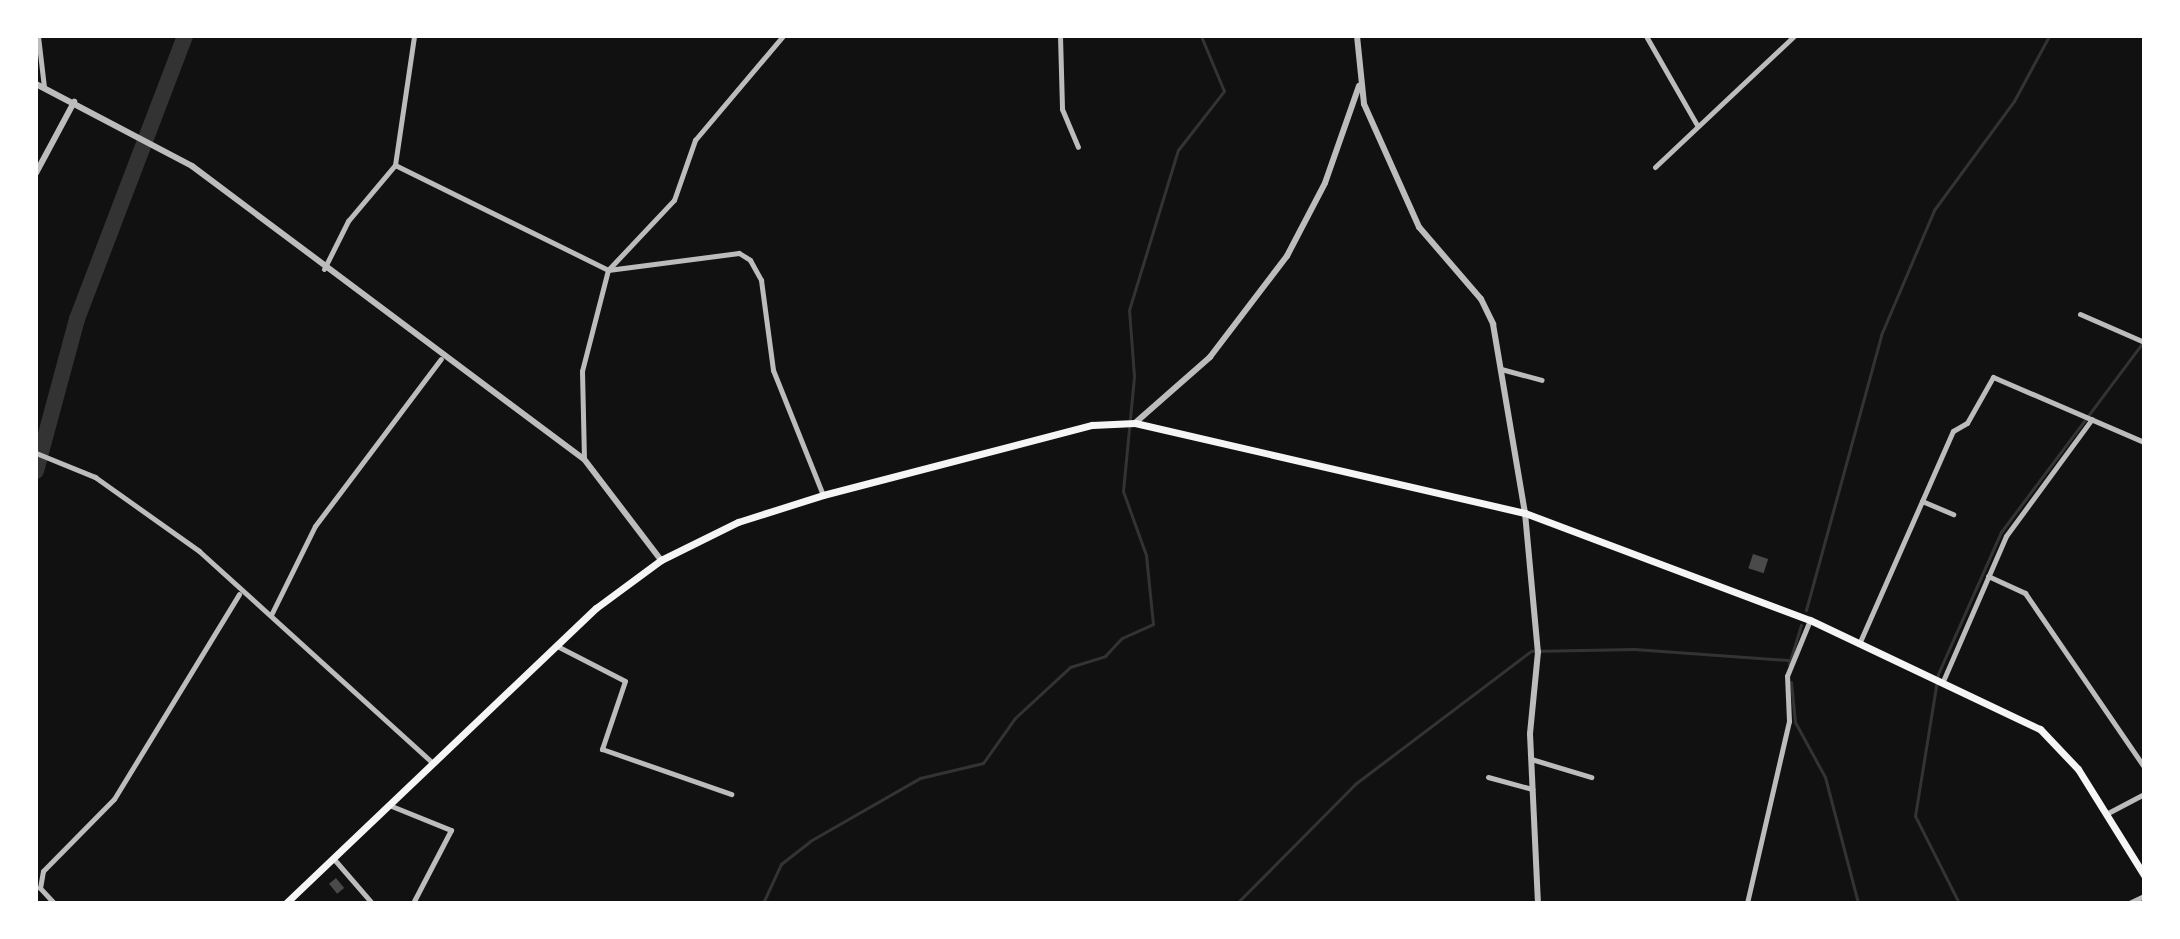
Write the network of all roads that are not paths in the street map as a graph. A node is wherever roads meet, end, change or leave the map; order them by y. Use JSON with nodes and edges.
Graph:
{"nodes":[{"id":1,"x":38,"y":36,"type":"edge"},
{"id":2,"x":414,"y":36,"type":"edge"},
{"id":3,"x":783,"y":36,"type":"edge"},
{"id":4,"x":1060,"y":36,"type":"edge"},
{"id":5,"x":1357,"y":36,"type":"edge"},
{"id":6,"x":1646,"y":36,"type":"edge"},
{"id":7,"x":1794,"y":36,"type":"edge"},
{"id":8,"x":36,"y":84,"type":"edge"},
{"id":9,"x":1359,"y":86,"type":"junction"},
{"id":10,"x":44,"y":87,"type":"junction"},
{"id":11,"x":74,"y":102,"type":"junction"},
{"id":12,"x":1697,"y":125,"type":"junction"},
{"id":13,"x":1078,"y":147,"type":"dead end"},
{"id":14,"x":395,"y":165,"type":"junction"},
{"id":15,"x":1655,"y":167,"type":"dead end"},
{"id":16,"x":36,"y":173,"type":"edge"},
{"id":17,"x":324,"y":269,"type":"junction"},
{"id":18,"x":608,"y":270,"type":"junction"},
{"id":19,"x":2080,"y":314,"type":"dead end"},
{"id":20,"x":2144,"y":341,"type":"edge"},
{"id":21,"x":441,"y":359,"type":"junction"},
{"id":22,"x":1501,"y":369,"type":"junction"},
{"id":23,"x":1542,"y":380,"type":"dead end"},
{"id":24,"x":2092,"y":419,"type":"junction"},
{"id":25,"x":1135,"y":423,"type":"junction"},
{"id":26,"x":2144,"y":442,"type":"edge"},
{"id":27,"x":36,"y":453,"type":"edge"},
{"id":28,"x":584,"y":459,"type":"junction"},
{"id":29,"x":823,"y":495,"type":"junction"},
{"id":30,"x":1922,"y":501,"type":"junction"},
{"id":31,"x":1525,"y":513,"type":"junction"},
{"id":32,"x":1953,"y":514,"type":"dead end"},
{"id":33,"x":661,"y":560,"type":"junction"},
{"id":34,"x":1988,"y":576,"type":"junction"},
{"id":35,"x":239,"y":594,"type":"junction"},
{"id":36,"x":271,"y":615,"type":"junction"},
{"id":37,"x":1810,"y":620,"type":"junction"},
{"id":38,"x":1859,"y":644,"type":"junction"},
{"id":39,"x":557,"y":646,"type":"junction"},
{"id":40,"x":1943,"y":681,"type":"junction"},
{"id":41,"x":1531,"y":759,"type":"junction"},
{"id":42,"x":433,"y":763,"type":"junction"},
{"id":43,"x":2144,"y":767,"type":"edge"},
{"id":44,"x":1488,"y":777,"type":"dead end"},
{"id":45,"x":1591,"y":777,"type":"dead end"},
{"id":46,"x":1532,"y":789,"type":"junction"},
{"id":47,"x":731,"y":794,"type":"dead end"},
{"id":48,"x":2144,"y":794,"type":"edge"},
{"id":49,"x":389,"y":805,"type":"junction"},
{"id":50,"x":2106,"y":814,"type":"junction"},
{"id":51,"x":333,"y":858,"type":"junction"},
{"id":52,"x":2144,"y":875,"type":"edge"},
{"id":53,"x":2144,"y":896,"type":"edge"},
{"id":54,"x":54,"y":903,"type":"edge"},
{"id":55,"x":286,"y":903,"type":"edge"},
{"id":56,"x":372,"y":903,"type":"edge"},
{"id":57,"x":413,"y":903,"type":"edge"},
{"id":58,"x":1538,"y":903,"type":"edge"},
{"id":59,"x":1747,"y":903,"type":"edge"},
{"id":60,"x":2129,"y":903,"type":"edge"}],
"edges":[{"from":1,"to":10,"type":"street"},
{"from":2,"to":14,"type":"street"},
{"from":3,"to":18,"type":"street"},
{"from":4,"to":13,"type":"street"},
{"from":5,"to":9,"type":"street"},
{"from":6,"to":12,"type":"street"},
{"from":7,"to":12,"type":"street"},
{"from":8,"to":10,"type":"street"},
{"from":9,"to":22,"type":"street"},
{"from":9,"to":25,"type":"street"},
{"from":10,"to":11,"type":"street"},
{"from":11,"to":16,"type":"street"},
{"from":11,"to":17,"type":"street"},
{"from":12,"to":15,"type":"street"},
{"from":14,"to":17,"type":"street"},
{"from":14,"to":18,"type":"street"},
{"from":17,"to":21,"type":"street"},
{"from":18,"to":28,"type":"street"},
{"from":18,"to":29,"type":"street"},
{"from":19,"to":20,"type":"street"},
{"from":21,"to":28,"type":"street"},
{"from":21,"to":36,"type":"street"},
{"from":22,"to":23,"type":"street"},
{"from":22,"to":31,"type":"street"},
{"from":24,"to":26,"type":"street"},
{"from":24,"to":30,"type":"street"},
{"from":24,"to":34,"type":"street"},
{"from":25,"to":29,"type":"main road"},
{"from":25,"to":31,"type":"main road"},
{"from":27,"to":35,"type":"street"},
{"from":28,"to":33,"type":"street"},
{"from":29,"to":33,"type":"main road"},
{"from":30,"to":32,"type":"street"},
{"from":30,"to":38,"type":"street"},
{"from":31,"to":37,"type":"main road"},
{"from":31,"to":41,"type":"street"},
{"from":33,"to":39,"type":"main road"},
{"from":34,"to":40,"type":"street"},
{"from":34,"to":43,"type":"street"},
{"from":35,"to":36,"type":"street"},
{"from":35,"to":54,"type":"street"},
{"from":36,"to":42,"type":"street"},
{"from":37,"to":38,"type":"main road"},
{"from":37,"to":59,"type":"street"},
{"from":38,"to":40,"type":"main road"},
{"from":39,"to":42,"type":"main road"},
{"from":39,"to":47,"type":"street"},
{"from":40,"to":50,"type":"main road"},
{"from":41,"to":45,"type":"street"},
{"from":41,"to":46,"type":"street"},
{"from":42,"to":49,"type":"main road"},
{"from":44,"to":46,"type":"street"},
{"from":46,"to":58,"type":"street"},
{"from":48,"to":50,"type":"street"},
{"from":49,"to":51,"type":"main road"},
{"from":49,"to":57,"type":"street"},
{"from":50,"to":52,"type":"main road"},
{"from":51,"to":55,"type":"main road"},
{"from":51,"to":56,"type":"street"},
{"from":53,"to":60,"type":"street"}]}
